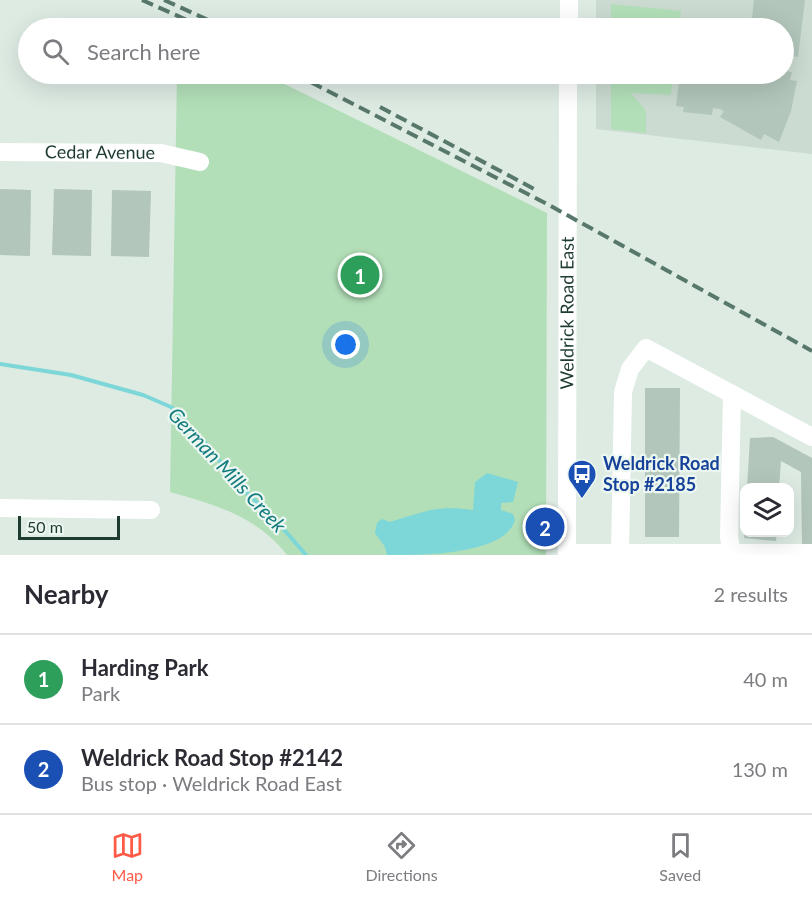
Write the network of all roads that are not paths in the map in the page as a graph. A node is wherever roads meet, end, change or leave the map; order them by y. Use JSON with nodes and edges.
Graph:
{"nodes":[{"id":1,"x":569,"y":0,"type":"edge"},
{"id":2,"x":568,"y":18,"type":"edge"},
{"id":3,"x":568,"y":84,"type":"edge"},
{"id":4,"x":0,"y":152,"type":"edge"},
{"id":5,"x":200,"y":162,"type":"dead end"},
{"id":6,"x":732,"y":394,"type":"junction"},
{"id":7,"x":812,"y":437,"type":"edge"},
{"id":8,"x":0,"y":508,"type":"edge"},
{"id":9,"x":151,"y":510,"type":"dead end"},
{"id":10,"x":620,"y":553,"type":"junction"},
{"id":11,"x":812,"y":553,"type":"edge"},
{"id":12,"x":567,"y":554,"type":"edge"},
{"id":13,"x":732,"y":554,"type":"edge"}],
"edges":[{"from":1,"to":2,"type":"street"},
{"from":3,"to":12,"type":"street","name":"Weldrick Road East"},
{"from":4,"to":5,"type":"street","name":"Cedar Avenue"},
{"from":6,"to":7,"type":"street"},
{"from":6,"to":10,"type":"street"},
{"from":6,"to":13,"type":"street"},
{"from":8,"to":9,"type":"street"},
{"from":10,"to":12,"type":"street"},
{"from":10,"to":13,"type":"street"},
{"from":11,"to":13,"type":"street"}]}
